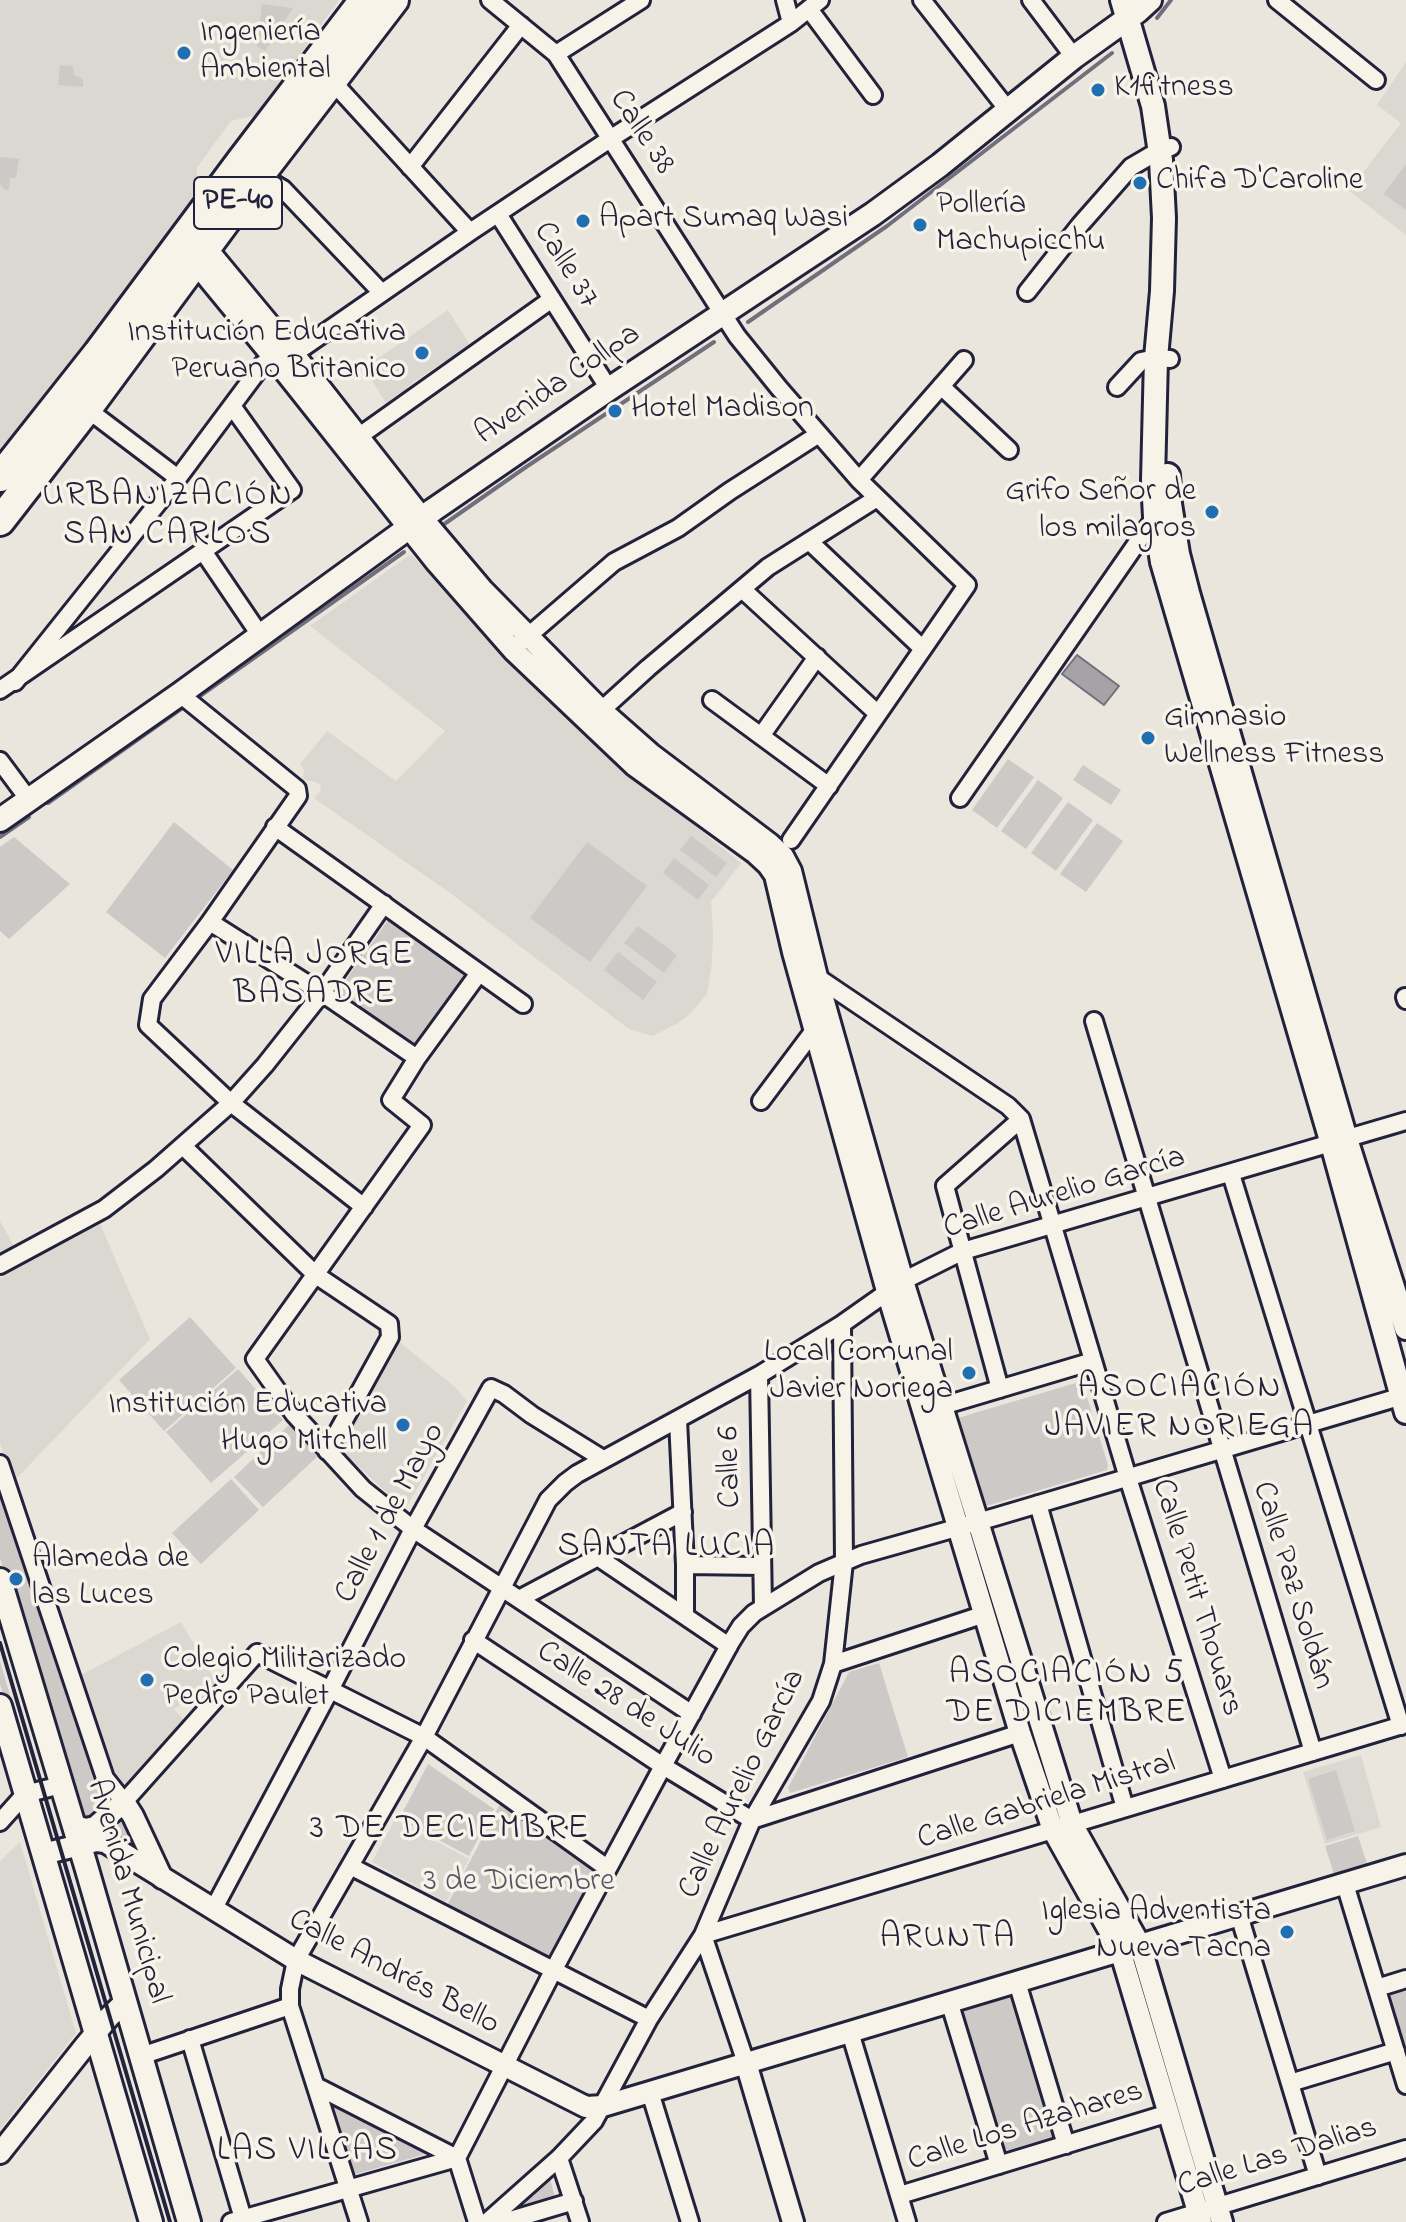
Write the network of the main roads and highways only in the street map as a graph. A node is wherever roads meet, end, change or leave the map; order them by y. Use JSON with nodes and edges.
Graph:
{"nodes":[{"id":1,"x":364,"y":0,"type":"edge"},
{"id":2,"x":394,"y":0,"type":"edge"},
{"id":3,"x":1134,"y":6,"type":"edge"},
{"id":4,"x":250,"y":169,"type":"junction"},
{"id":5,"x":4,"y":504,"type":"edge"},
{"id":6,"x":0,"y":820,"type":"edge"},
{"id":7,"x":1339,"y":1141,"type":"junction"},
{"id":8,"x":1406,"y":1328,"type":"edge"},
{"id":9,"x":1405,"y":1401,"type":"edge"},
{"id":10,"x":0,"y":1580,"type":"edge"},
{"id":11,"x":0,"y":1706,"type":"edge"},
{"id":12,"x":151,"y":2222,"type":"edge"},
{"id":13,"x":189,"y":2222,"type":"edge"}],
"edges":[{"from":1,"to":4,"type":"highway","number":"PE-40"},
{"from":2,"to":4,"type":"highway","number":"PE-40"},
{"from":3,"to":6,"type":"main road","name":"Avenida Collpa"},
{"from":3,"to":7,"type":"main road"},
{"from":4,"to":5,"type":"highway","number":"PE-40"},
{"from":4,"to":5,"type":"highway","number":"PE-40"},
{"from":7,"to":8,"type":"main road"},
{"from":7,"to":9,"type":"main road"},
{"from":10,"to":13,"type":"main road","name":"Avenida Municipal"},
{"from":11,"to":12,"type":"main road"}]}
